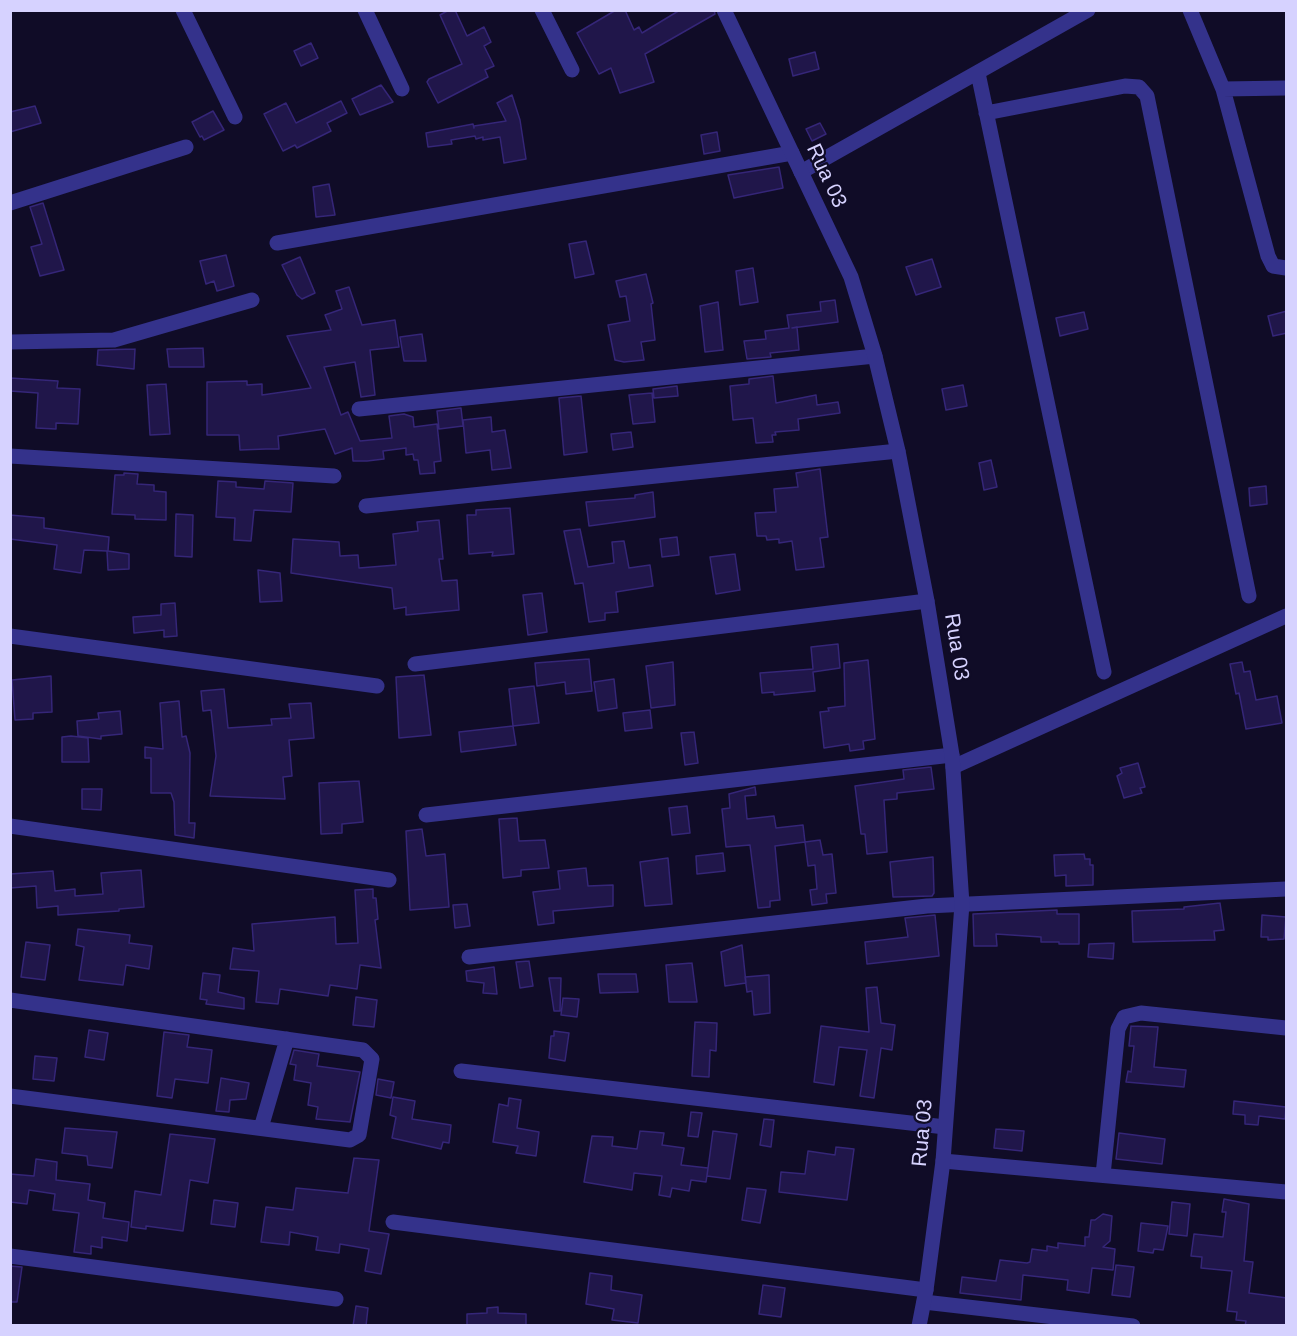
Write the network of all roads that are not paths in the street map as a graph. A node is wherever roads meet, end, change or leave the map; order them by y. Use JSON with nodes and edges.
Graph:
{"nodes":[{"id":1,"x":183,"y":10,"type":"edge"},
{"id":2,"x":365,"y":10,"type":"edge"},
{"id":3,"x":542,"y":10,"type":"edge"},
{"id":4,"x":724,"y":10,"type":"edge"},
{"id":5,"x":1088,"y":10,"type":"edge"},
{"id":6,"x":1190,"y":10,"type":"edge"},
{"id":7,"x":572,"y":70,"type":"dead end"},
{"id":8,"x":978,"y":73,"type":"junction"},
{"id":9,"x":1287,"y":88,"type":"edge"},
{"id":10,"x":402,"y":89,"type":"dead end"},
{"id":11,"x":1223,"y":90,"type":"junction"},
{"id":12,"x":986,"y":113,"type":"junction"},
{"id":13,"x":235,"y":117,"type":"dead end"},
{"id":14,"x":186,"y":147,"type":"dead end"},
{"id":15,"x":792,"y":153,"type":"junction"},
{"id":16,"x":801,"y":172,"type":"junction"},
{"id":17,"x":10,"y":203,"type":"edge"},
{"id":18,"x":277,"y":243,"type":"dead end"},
{"id":19,"x":1287,"y":268,"type":"edge"},
{"id":20,"x":252,"y":300,"type":"dead end"},
{"id":21,"x":10,"y":342,"type":"edge"},
{"id":22,"x":875,"y":356,"type":"junction"},
{"id":23,"x":359,"y":409,"type":"dead end"},
{"id":24,"x":898,"y":451,"type":"junction"},
{"id":25,"x":10,"y":456,"type":"edge"},
{"id":26,"x":334,"y":476,"type":"dead end"},
{"id":27,"x":366,"y":506,"type":"dead end"},
{"id":28,"x":1249,"y":596,"type":"dead end"},
{"id":29,"x":927,"y":601,"type":"junction"},
{"id":30,"x":1287,"y":616,"type":"edge"},
{"id":31,"x":10,"y":636,"type":"edge"},
{"id":32,"x":415,"y":664,"type":"dead end"},
{"id":33,"x":1104,"y":672,"type":"dead end"},
{"id":34,"x":377,"y":686,"type":"dead end"},
{"id":35,"x":952,"y":761,"type":"junction"},
{"id":36,"x":426,"y":815,"type":"dead end"},
{"id":37,"x":10,"y":826,"type":"edge"},
{"id":38,"x":388,"y":880,"type":"dead end"},
{"id":39,"x":1287,"y":889,"type":"edge"},
{"id":40,"x":962,"y":904,"type":"junction"},
{"id":41,"x":469,"y":957,"type":"dead end"},
{"id":42,"x":10,"y":1000,"type":"edge"},
{"id":43,"x":1287,"y":1028,"type":"edge"},
{"id":44,"x":287,"y":1039,"type":"junction"},
{"id":45,"x":462,"y":1071,"type":"dead end"},
{"id":46,"x":10,"y":1095,"type":"edge"},
{"id":47,"x":945,"y":1127,"type":"junction"},
{"id":48,"x":261,"y":1128,"type":"junction"},
{"id":49,"x":943,"y":1161,"type":"junction"},
{"id":50,"x":1103,"y":1175,"type":"junction"},
{"id":51,"x":1287,"y":1192,"type":"edge"},
{"id":52,"x":393,"y":1222,"type":"dead end"},
{"id":53,"x":10,"y":1256,"type":"edge"},
{"id":54,"x":925,"y":1296,"type":"junction"},
{"id":55,"x":336,"y":1299,"type":"dead end"},
{"id":56,"x":919,"y":1326,"type":"edge"},
{"id":57,"x":1133,"y":1326,"type":"edge"}],
"edges":[{"from":1,"to":13,"type":"street"},
{"from":2,"to":10,"type":"street"},
{"from":3,"to":7,"type":"street"},
{"from":4,"to":15,"type":"street","name":"Rua 03"},
{"from":5,"to":8,"type":"street"},
{"from":6,"to":11,"type":"street"},
{"from":8,"to":12,"type":"street"},
{"from":8,"to":16,"type":"street"},
{"from":9,"to":11,"type":"street"},
{"from":11,"to":19,"type":"street"},
{"from":12,"to":28,"type":"street"},
{"from":12,"to":33,"type":"street"},
{"from":14,"to":17,"type":"street"},
{"from":15,"to":16,"type":"street","name":"Rua 03"},
{"from":15,"to":18,"type":"street"},
{"from":16,"to":22,"type":"street","name":"Rua 03"},
{"from":20,"to":21,"type":"street"},
{"from":22,"to":23,"type":"street"},
{"from":22,"to":24,"type":"street","name":"Rua 03"},
{"from":24,"to":27,"type":"street"},
{"from":24,"to":29,"type":"street","name":"Rua 03"},
{"from":25,"to":26,"type":"street"},
{"from":29,"to":32,"type":"street"},
{"from":29,"to":35,"type":"street","name":"Rua 03"},
{"from":30,"to":35,"type":"street"},
{"from":31,"to":34,"type":"street"},
{"from":35,"to":36,"type":"street"},
{"from":35,"to":40,"type":"street","name":"Rua 03"},
{"from":37,"to":38,"type":"street"},
{"from":39,"to":40,"type":"street"},
{"from":40,"to":41,"type":"street"},
{"from":40,"to":47,"type":"street","name":"Rua 03"},
{"from":42,"to":44,"type":"street"},
{"from":43,"to":50,"type":"street"},
{"from":44,"to":48,"type":"street"},
{"from":44,"to":48,"type":"street"},
{"from":45,"to":47,"type":"street"},
{"from":46,"to":48,"type":"street"},
{"from":47,"to":49,"type":"street","name":"Rua 03"},
{"from":49,"to":50,"type":"street"},
{"from":49,"to":54,"type":"street","name":"Rua 03"},
{"from":50,"to":51,"type":"street"},
{"from":52,"to":54,"type":"street"},
{"from":53,"to":55,"type":"street"},
{"from":54,"to":56,"type":"street","name":"Rua 03"},
{"from":54,"to":57,"type":"street"}]}
